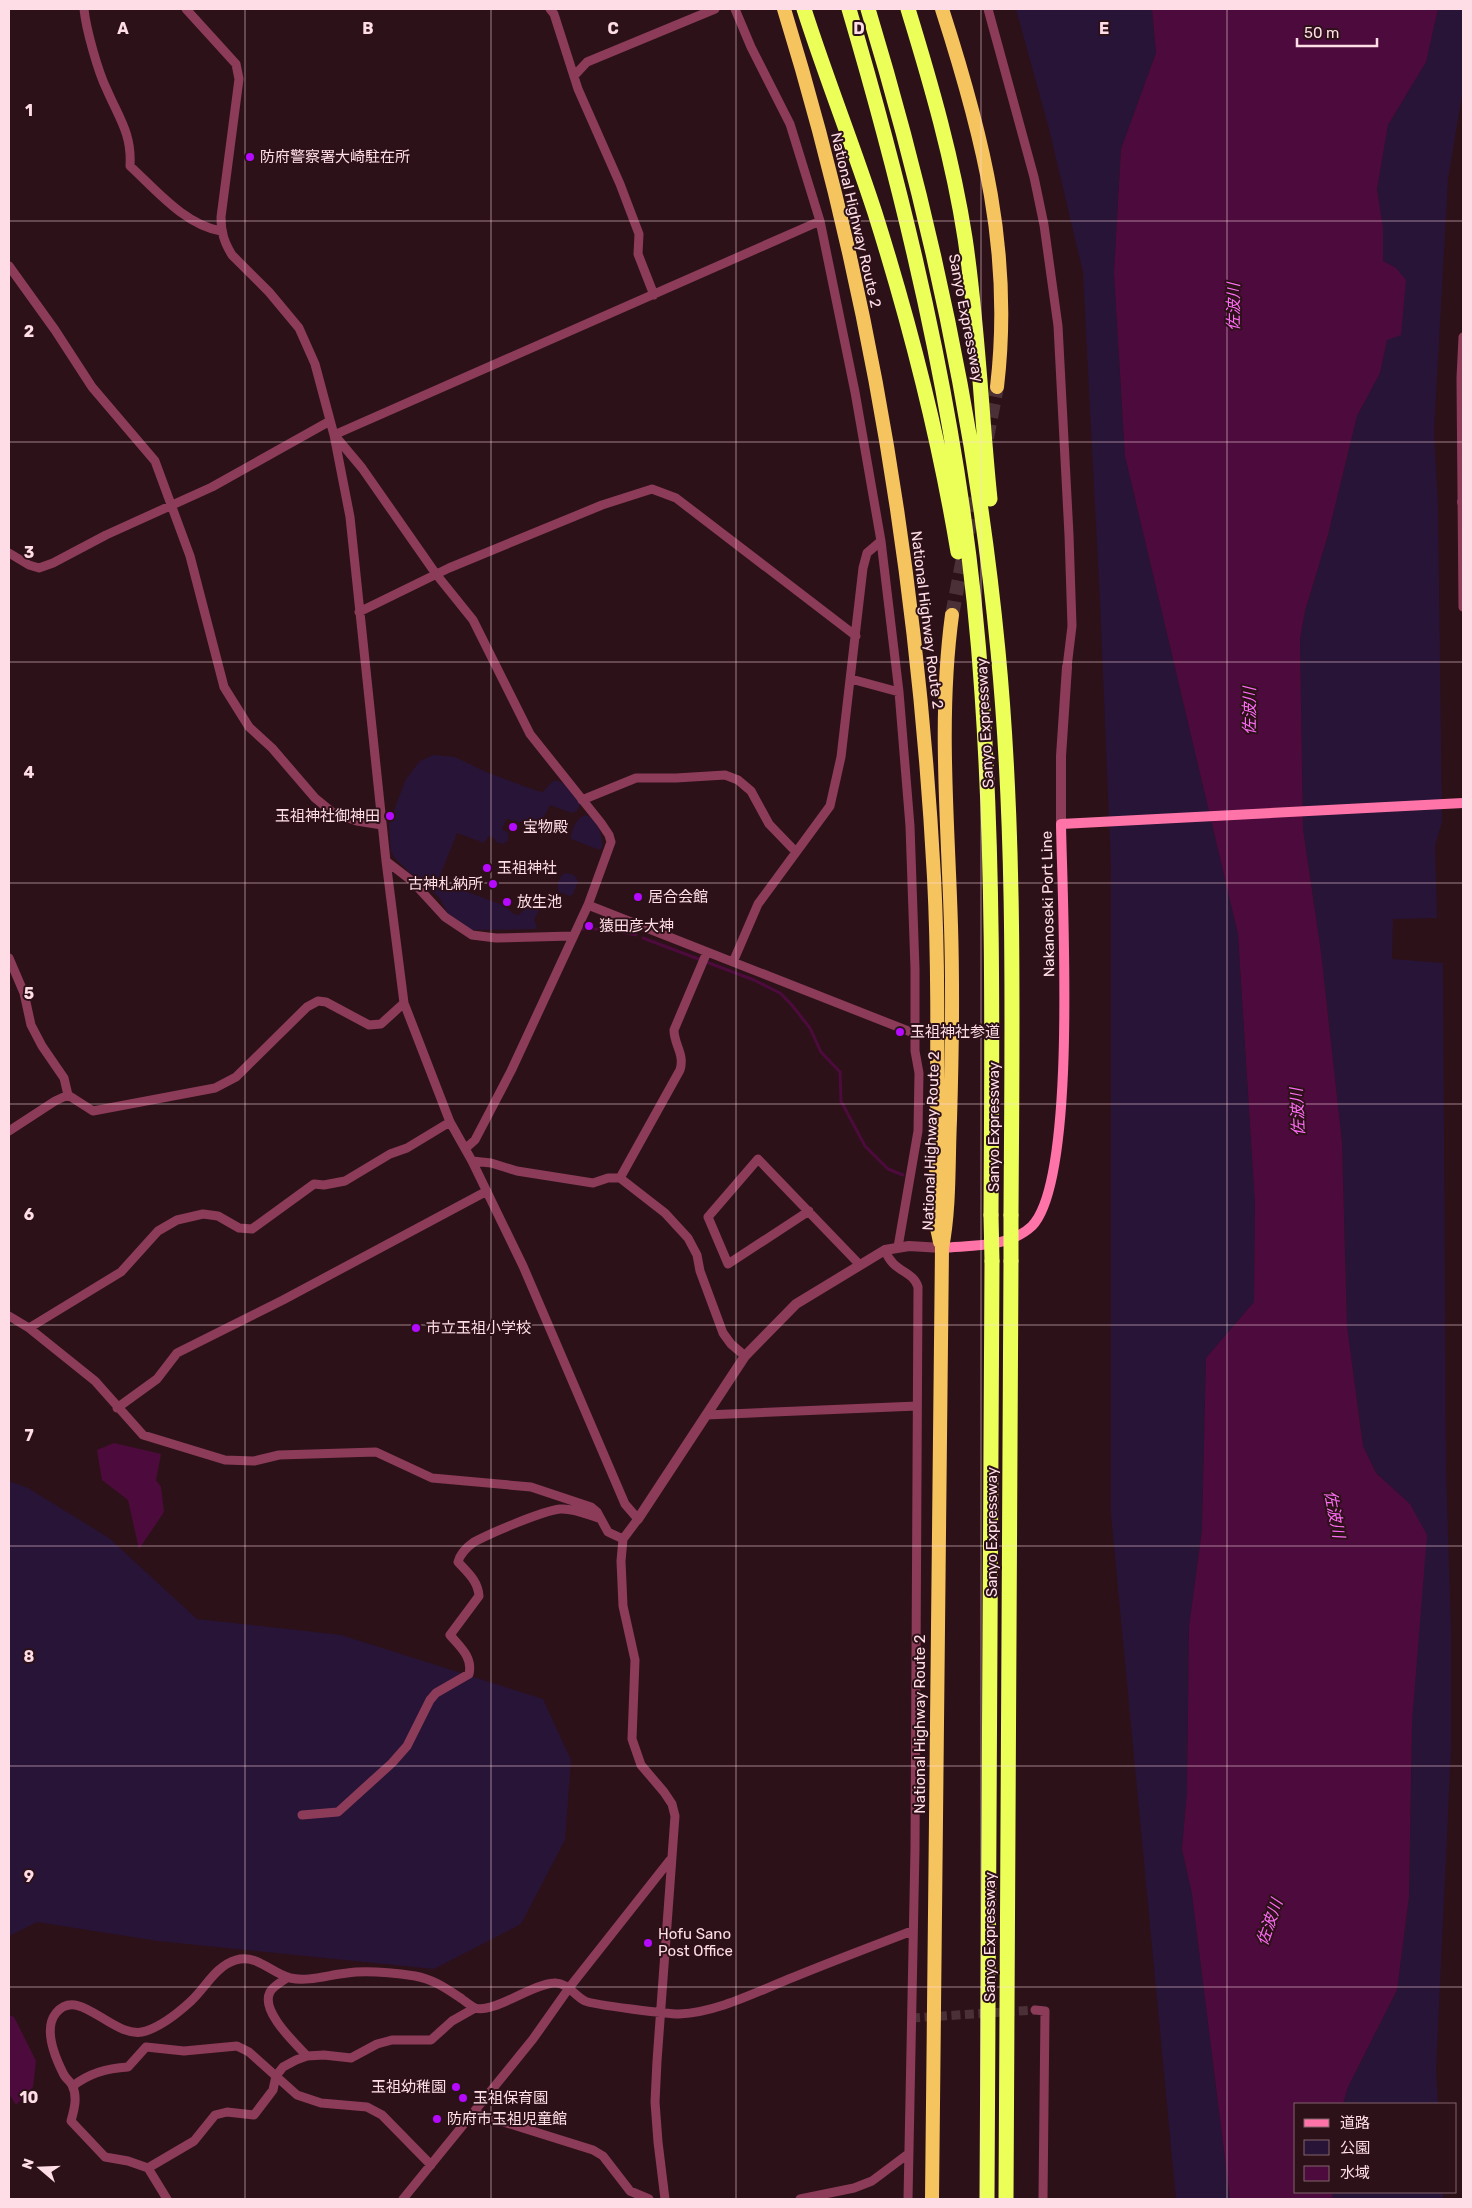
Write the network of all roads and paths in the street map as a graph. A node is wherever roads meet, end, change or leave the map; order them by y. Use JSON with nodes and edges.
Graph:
{"nodes":[{"id":1,"x":84,"y":9,"type":"edge"},
{"id":2,"x":186,"y":9,"type":"edge"},
{"id":3,"x":550,"y":9,"type":"edge"},
{"id":4,"x":716,"y":9,"type":"edge"},
{"id":5,"x":735,"y":9,"type":"edge"},
{"id":6,"x":784,"y":9,"type":"edge"},
{"id":7,"x":804,"y":9,"type":"edge"},
{"id":8,"x":849,"y":9,"type":"edge"},
{"id":9,"x":868,"y":9,"type":"edge"},
{"id":10,"x":908,"y":9,"type":"edge"},
{"id":11,"x":942,"y":9,"type":"edge"},
{"id":12,"x":988,"y":9,"type":"edge"},
{"id":13,"x":574,"y":76,"type":"junction"},
{"id":14,"x":820,"y":221,"type":"junction"},
{"id":15,"x":221,"y":231,"type":"junction"},
{"id":16,"x":9,"y":266,"type":"edge"},
{"id":17,"x":654,"y":295,"type":"junction"},
{"id":18,"x":1463,"y":337,"type":"edge"},
{"id":19,"x":997,"y":387,"type":"tunnel mouth"},
{"id":20,"x":330,"y":421,"type":"junction"},
{"id":21,"x":334,"y":435,"type":"junction"},
{"id":22,"x":1463,"y":502,"type":"edge"},
{"id":23,"x":172,"y":506,"type":"junction"},
{"id":24,"x":880,"y":541,"type":"junction"},
{"id":25,"x":9,"y":553,"type":"edge"},
{"id":26,"x":436,"y":574,"type":"junction"},
{"id":27,"x":991,"y":582,"type":"junction"},
{"id":28,"x":1463,"y":607,"type":"edge"},
{"id":29,"x":359,"y":612,"type":"junction"},
{"id":30,"x":952,"y":615,"type":"tunnel mouth"},
{"id":31,"x":856,"y":636,"type":"junction"},
{"id":32,"x":1067,"y":667,"type":"joint"},
{"id":33,"x":851,"y":679,"type":"junction"},
{"id":34,"x":899,"y":692,"type":"junction"},
{"id":35,"x":982,"y":692,"type":"junction"},
{"id":36,"x":582,"y":800,"type":"junction"},
{"id":37,"x":1461,"y":803,"type":"edge"},
{"id":38,"x":1061,"y":824,"type":"junction"},
{"id":39,"x":382,"y":825,"type":"junction"},
{"id":40,"x":796,"y":852,"type":"junction"},
{"id":41,"x":386,"y":861,"type":"junction"},
{"id":42,"x":588,"y":905,"type":"junction"},
{"id":43,"x":572,"y":936,"type":"junction"},
{"id":44,"x":707,"y":952,"type":"junction"},
{"id":45,"x":9,"y":958,"type":"edge"},
{"id":46,"x":733,"y":962,"type":"junction"},
{"id":47,"x":404,"y":1003,"type":"junction"},
{"id":48,"x":916,"y":1034,"type":"junction"},
{"id":49,"x":68,"y":1095,"type":"junction"},
{"id":50,"x":450,"y":1122,"type":"junction"},
{"id":51,"x":9,"y":1131,"type":"edge"},
{"id":52,"x":466,"y":1148,"type":"junction"},
{"id":53,"x":472,"y":1161,"type":"junction"},
{"id":54,"x":620,"y":1178,"type":"junction"},
{"id":55,"x":487,"y":1192,"type":"junction"},
{"id":56,"x":809,"y":1211,"type":"junction"},
{"id":57,"x":898,"y":1247,"type":"junction"},
{"id":58,"x":942,"y":1248,"type":"junction"},
{"id":59,"x":885,"y":1250,"type":"junction"},
{"id":60,"x":859,"y":1264,"type":"junction"},
{"id":61,"x":9,"y":1316,"type":"edge"},
{"id":62,"x":29,"y":1328,"type":"junction"},
{"id":63,"x":745,"y":1356,"type":"junction"},
{"id":64,"x":917,"y":1406,"type":"junction"},
{"id":65,"x":117,"y":1408,"type":"junction"},
{"id":66,"x":706,"y":1415,"type":"junction"},
{"id":67,"x":601,"y":1519,"type":"junction"},
{"id":68,"x":638,"y":1519,"type":"junction"},
{"id":69,"x":623,"y":1539,"type":"junction"},
{"id":70,"x":302,"y":1815,"type":"dead end"},
{"id":71,"x":670,"y":1860,"type":"junction"},
{"id":72,"x":912,"y":1931,"type":"junction"},
{"id":73,"x":288,"y":1977,"type":"junction"},
{"id":74,"x":569,"y":1988,"type":"junction"},
{"id":75,"x":475,"y":2008,"type":"junction"},
{"id":76,"x":1035,"y":2010,"type":"dead end"},
{"id":77,"x":661,"y":2012,"type":"junction"},
{"id":78,"x":307,"y":2056,"type":"junction"},
{"id":79,"x":276,"y":2076,"type":"junction"},
{"id":80,"x":73,"y":2086,"type":"junction"},
{"id":81,"x":475,"y":2112,"type":"junction"},
{"id":82,"x":908,"y":2154,"type":"junction"},
{"id":83,"x":431,"y":2165,"type":"junction"},
{"id":84,"x":148,"y":2168,"type":"junction"},
{"id":85,"x":167,"y":2199,"type":"edge"},
{"id":86,"x":403,"y":2199,"type":"edge"},
{"id":87,"x":649,"y":2199,"type":"edge"},
{"id":88,"x":664,"y":2199,"type":"edge"},
{"id":89,"x":800,"y":2199,"type":"edge"},
{"id":90,"x":908,"y":2199,"type":"edge"},
{"id":91,"x":932,"y":2199,"type":"edge"},
{"id":92,"x":987,"y":2199,"type":"edge"},
{"id":93,"x":1006,"y":2199,"type":"edge"},
{"id":94,"x":1043,"y":2199,"type":"edge"}],
"edges":[{"from":1,"to":15,"type":"street"},
{"from":2,"to":15,"type":"street"},
{"from":3,"to":13,"type":"street"},
{"from":4,"to":13,"type":"street"},
{"from":5,"to":14,"type":"street"},
{"from":6,"to":58,"type":"highway","name":"National Highway Route 2"},
{"from":7,"to":35,"type":"highway"},
{"from":8,"to":35,"type":"highway","name":"Sanyo Expressway"},
{"from":9,"to":27,"type":"highway","name":"Sanyo Expressway"},
{"from":10,"to":27,"type":"highway"},
{"from":11,"to":19,"type":"highway"},
{"from":12,"to":32,"type":"street"},
{"from":13,"to":17,"type":"street"},
{"from":14,"to":17,"type":"street"},
{"from":14,"to":24,"type":"street"},
{"from":15,"to":20,"type":"street"},
{"from":16,"to":23,"type":"street"},
{"from":17,"to":21,"type":"street"},
{"from":18,"to":22,"type":"street"},
{"from":20,"to":21,"type":"street"},
{"from":20,"to":23,"type":"street"},
{"from":21,"to":26,"type":"street"},
{"from":21,"to":29,"type":"street"},
{"from":22,"to":28,"type":"street"},
{"from":23,"to":25,"type":"street"},
{"from":23,"to":39,"type":"street"},
{"from":24,"to":31,"type":"street"},
{"from":24,"to":34,"type":"street"},
{"from":26,"to":29,"type":"street"},
{"from":26,"to":31,"type":"street"},
{"from":26,"to":36,"type":"street"},
{"from":27,"to":93,"type":"highway","name":"Sanyo Expressway","bridge":true},
{"from":29,"to":39,"type":"street"},
{"from":30,"to":58,"type":"highway","name":"National Highway Route 2"},
{"from":31,"to":33,"type":"street"},
{"from":32,"to":38,"type":"street"},
{"from":33,"to":34,"type":"street"},
{"from":33,"to":40,"type":"street"},
{"from":34,"to":48,"type":"street"},
{"from":35,"to":92,"type":"highway","name":"Sanyo Expressway","bridge":true},
{"from":36,"to":40,"type":"street"},
{"from":36,"to":42,"type":"street"},
{"from":37,"to":38,"type":"main road","name":"Nakanoseki Port Line"},
{"from":38,"to":58,"type":"main road","name":"Nakanoseki Port Line"},
{"from":39,"to":41,"type":"street"},
{"from":40,"to":46,"type":"street"},
{"from":41,"to":43,"type":"street"},
{"from":41,"to":47,"type":"street"},
{"from":42,"to":43,"type":"street"},
{"from":42,"to":44,"type":"street"},
{"from":43,"to":52,"type":"street"},
{"from":44,"to":46,"type":"street"},
{"from":44,"to":54,"type":"street"},
{"from":45,"to":49,"type":"street"},
{"from":46,"to":48,"type":"street"},
{"from":47,"to":49,"type":"street"},
{"from":47,"to":50,"type":"street"},
{"from":48,"to":57,"type":"street"},
{"from":49,"to":51,"type":"street"},
{"from":50,"to":52,"type":"street"},
{"from":50,"to":62,"type":"street"},
{"from":52,"to":53,"type":"street"},
{"from":53,"to":54,"type":"street"},
{"from":53,"to":55,"type":"street"},
{"from":54,"to":63,"type":"street"},
{"from":55,"to":65,"type":"street"},
{"from":55,"to":68,"type":"street"},
{"from":56,"to":56,"type":"street"},
{"from":56,"to":60,"type":"street"},
{"from":57,"to":58,"type":"street"},
{"from":57,"to":59,"type":"street"},
{"from":58,"to":91,"type":"highway","name":"National Highway Route 2"},
{"from":59,"to":60,"type":"street"},
{"from":59,"to":64,"type":"street"},
{"from":60,"to":63,"type":"street"},
{"from":61,"to":62,"type":"street"},
{"from":62,"to":65,"type":"street"},
{"from":63,"to":66,"type":"street"},
{"from":64,"to":66,"type":"street"},
{"from":64,"to":72,"type":"street"},
{"from":65,"to":67,"type":"street"},
{"from":66,"to":68,"type":"street"},
{"from":67,"to":69,"type":"street"},
{"from":67,"to":70,"type":"street"},
{"from":68,"to":69,"type":"street"},
{"from":69,"to":71,"type":"street"},
{"from":71,"to":74,"type":"street"},
{"from":71,"to":77,"type":"street"},
{"from":72,"to":77,"type":"street"},
{"from":72,"to":82,"type":"street"},
{"from":73,"to":75,"type":"street"},
{"from":73,"to":78,"type":"street"},
{"from":73,"to":80,"type":"street"},
{"from":74,"to":75,"type":"street"},
{"from":74,"to":77,"type":"street"},
{"from":74,"to":81,"type":"street"},
{"from":75,"to":78,"type":"street"},
{"from":76,"to":94,"type":"street"},
{"from":77,"to":88,"type":"street"},
{"from":78,"to":79,"type":"street"},
{"from":79,"to":80,"type":"street"},
{"from":79,"to":83,"type":"street"},
{"from":79,"to":84,"type":"street"},
{"from":80,"to":84,"type":"street"},
{"from":81,"to":83,"type":"street"},
{"from":81,"to":87,"type":"street"},
{"from":82,"to":89,"type":"street"},
{"from":82,"to":90,"type":"street"},
{"from":83,"to":86,"type":"street"},
{"from":84,"to":85,"type":"street"}]}
